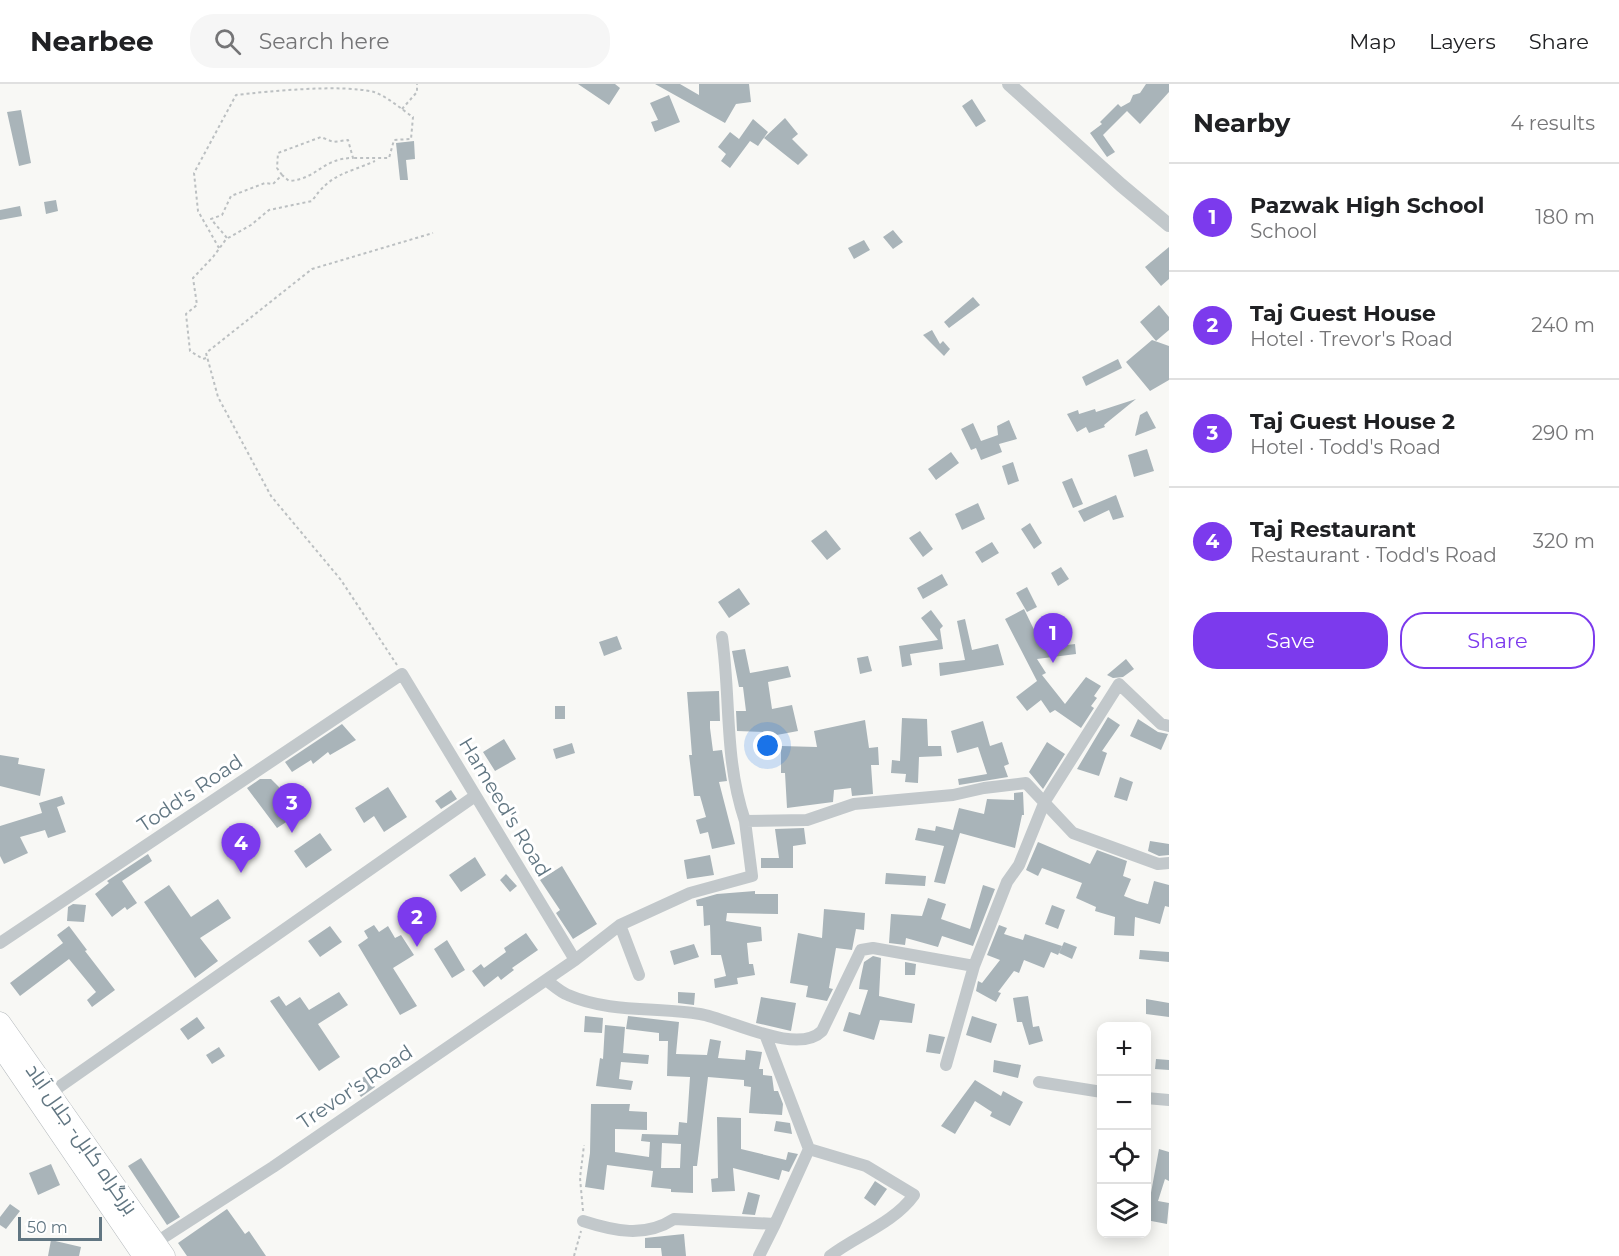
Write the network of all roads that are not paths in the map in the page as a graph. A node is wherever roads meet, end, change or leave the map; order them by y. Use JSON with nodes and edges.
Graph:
{"nodes":[{"id":1,"x":1009,"y":84,"type":"edge"},
{"id":2,"x":1169,"y":225,"type":"edge"},
{"id":3,"x":722,"y":637,"type":"dead end"},
{"id":4,"x":402,"y":674,"type":"joint"},
{"id":5,"x":1169,"y":726,"type":"edge"},
{"id":6,"x":475,"y":796,"type":"junction"},
{"id":7,"x":1045,"y":801,"type":"junction"},
{"id":8,"x":745,"y":821,"type":"junction"},
{"id":9,"x":1169,"y":863,"type":"edge"},
{"id":10,"x":620,"y":925,"type":"junction"},
{"id":11,"x":0,"y":943,"type":"edge"},
{"id":12,"x":574,"y":960,"type":"junction"},
{"id":13,"x":974,"y":966,"type":"junction"},
{"id":14,"x":639,"y":975,"type":"dead end"},
{"id":15,"x":546,"y":980,"type":"junction"},
{"id":16,"x":0,"y":1022,"type":"edge"},
{"id":17,"x":765,"y":1034,"type":"junction"},
{"id":18,"x":0,"y":1046,"type":"edge"},
{"id":19,"x":946,"y":1065,"type":"dead end"},
{"id":20,"x":1039,"y":1082,"type":"dead end"},
{"id":21,"x":1097,"y":1091,"type":"edge"},
{"id":22,"x":49,"y":1094,"type":"junction"},
{"id":23,"x":1151,"y":1098,"type":"edge"},
{"id":24,"x":1169,"y":1100,"type":"edge"},
{"id":25,"x":809,"y":1149,"type":"junction"},
{"id":26,"x":583,"y":1221,"type":"road end"},
{"id":27,"x":775,"y":1224,"type":"junction"},
{"id":28,"x":154,"y":1252,"type":"edge"},
{"id":29,"x":759,"y":1256,"type":"edge"},
{"id":30,"x":830,"y":1256,"type":"edge"}],
"edges":[{"from":1,"to":2,"type":"street"},
{"from":3,"to":8,"type":"street"},
{"from":4,"to":6,"type":"street","name":"Hameed's Road"},
{"from":4,"to":11,"type":"street","name":"Todd's Road"},
{"from":5,"to":7,"type":"street"},
{"from":6,"to":12,"type":"street","name":"Hameed's Road"},
{"from":6,"to":22,"type":"street"},
{"from":7,"to":8,"type":"street"},
{"from":7,"to":9,"type":"street"},
{"from":7,"to":13,"type":"street"},
{"from":8,"to":10,"type":"street","name":"Trevor's Road"},
{"from":10,"to":12,"type":"street","name":"Trevor's Road"},
{"from":10,"to":14,"type":"street"},
{"from":12,"to":15,"type":"street","name":"Trevor's Road"},
{"from":13,"to":17,"type":"street"},
{"from":13,"to":19,"type":"street"},
{"from":15,"to":17,"type":"street"},
{"from":15,"to":28,"type":"street","name":"Trevor's Road"},
{"from":16,"to":22,"type":"highway","name":"بزرگراه کابل- جلال آباد"},
{"from":17,"to":25,"type":"street"},
{"from":18,"to":28,"type":"highway","name":"بزرگراه کابل- جلال آباد"},
{"from":20,"to":21,"type":"street"},
{"from":22,"to":28,"type":"highway","name":"بزرگراه کابل- جلال آباد"},
{"from":23,"to":24,"type":"street"},
{"from":25,"to":27,"type":"street"},
{"from":25,"to":30,"type":"street"},
{"from":26,"to":27,"type":"street"},
{"from":27,"to":29,"type":"street"}]}
